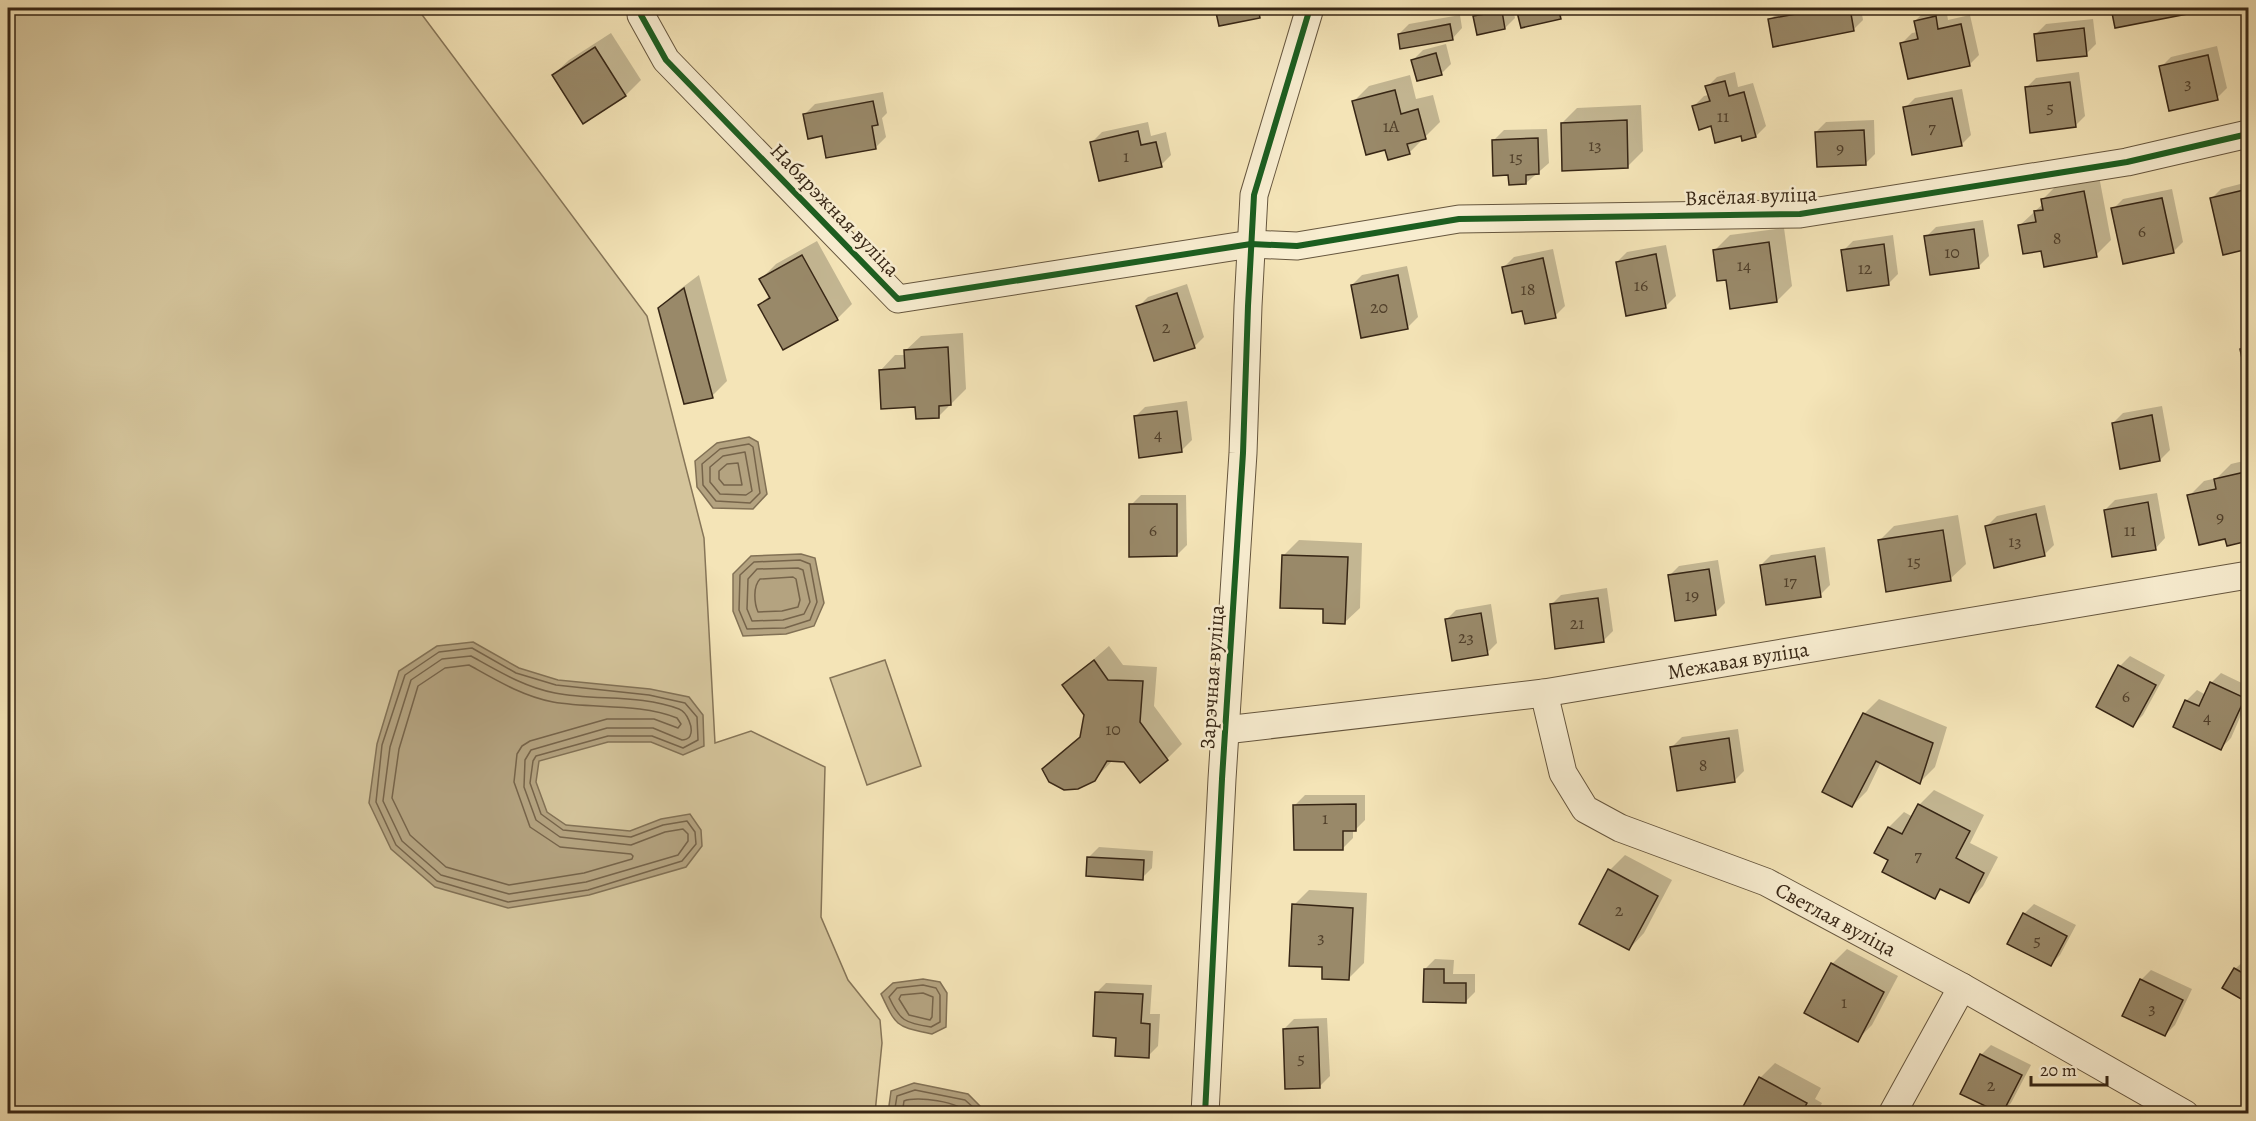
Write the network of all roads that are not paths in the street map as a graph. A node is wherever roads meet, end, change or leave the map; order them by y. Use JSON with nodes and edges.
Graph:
{"nodes":[{"id":1,"x":641,"y":8,"type":"edge"},
{"id":2,"x":1310,"y":8,"type":"edge"},
{"id":3,"x":2248,"y":134,"type":"edge"},
{"id":4,"x":1251,"y":244,"type":"junction"},
{"id":5,"x":2248,"y":575,"type":"edge"},
{"id":6,"x":1544,"y":693,"type":"junction"},
{"id":7,"x":1225,"y":730,"type":"junction"},
{"id":8,"x":1962,"y":987,"type":"junction"},
{"id":9,"x":1205,"y":1113,"type":"edge"},
{"id":10,"x":1892,"y":1113,"type":"edge"},
{"id":11,"x":2185,"y":1113,"type":"edge"}],
"edges":[{"from":1,"to":4,"type":"street","name":"Набярэжная вуліца"},
{"from":2,"to":4,"type":"street","name":"Зарэчная вуліца"},
{"from":3,"to":4,"type":"street","name":"Вясёлая вуліца"},
{"from":4,"to":7,"type":"street","name":"Зарэчная вуліца"},
{"from":5,"to":6,"type":"street","name":"Межавая вуліца"},
{"from":6,"to":7,"type":"street","name":"Межавая вуліца"},
{"from":6,"to":8,"type":"street","name":"Светлая вуліца"},
{"from":7,"to":9,"type":"street","name":"Зарэчная вуліца"},
{"from":8,"to":10,"type":"street"},
{"from":8,"to":11,"type":"street","name":"Светлая вуліца"}]}
